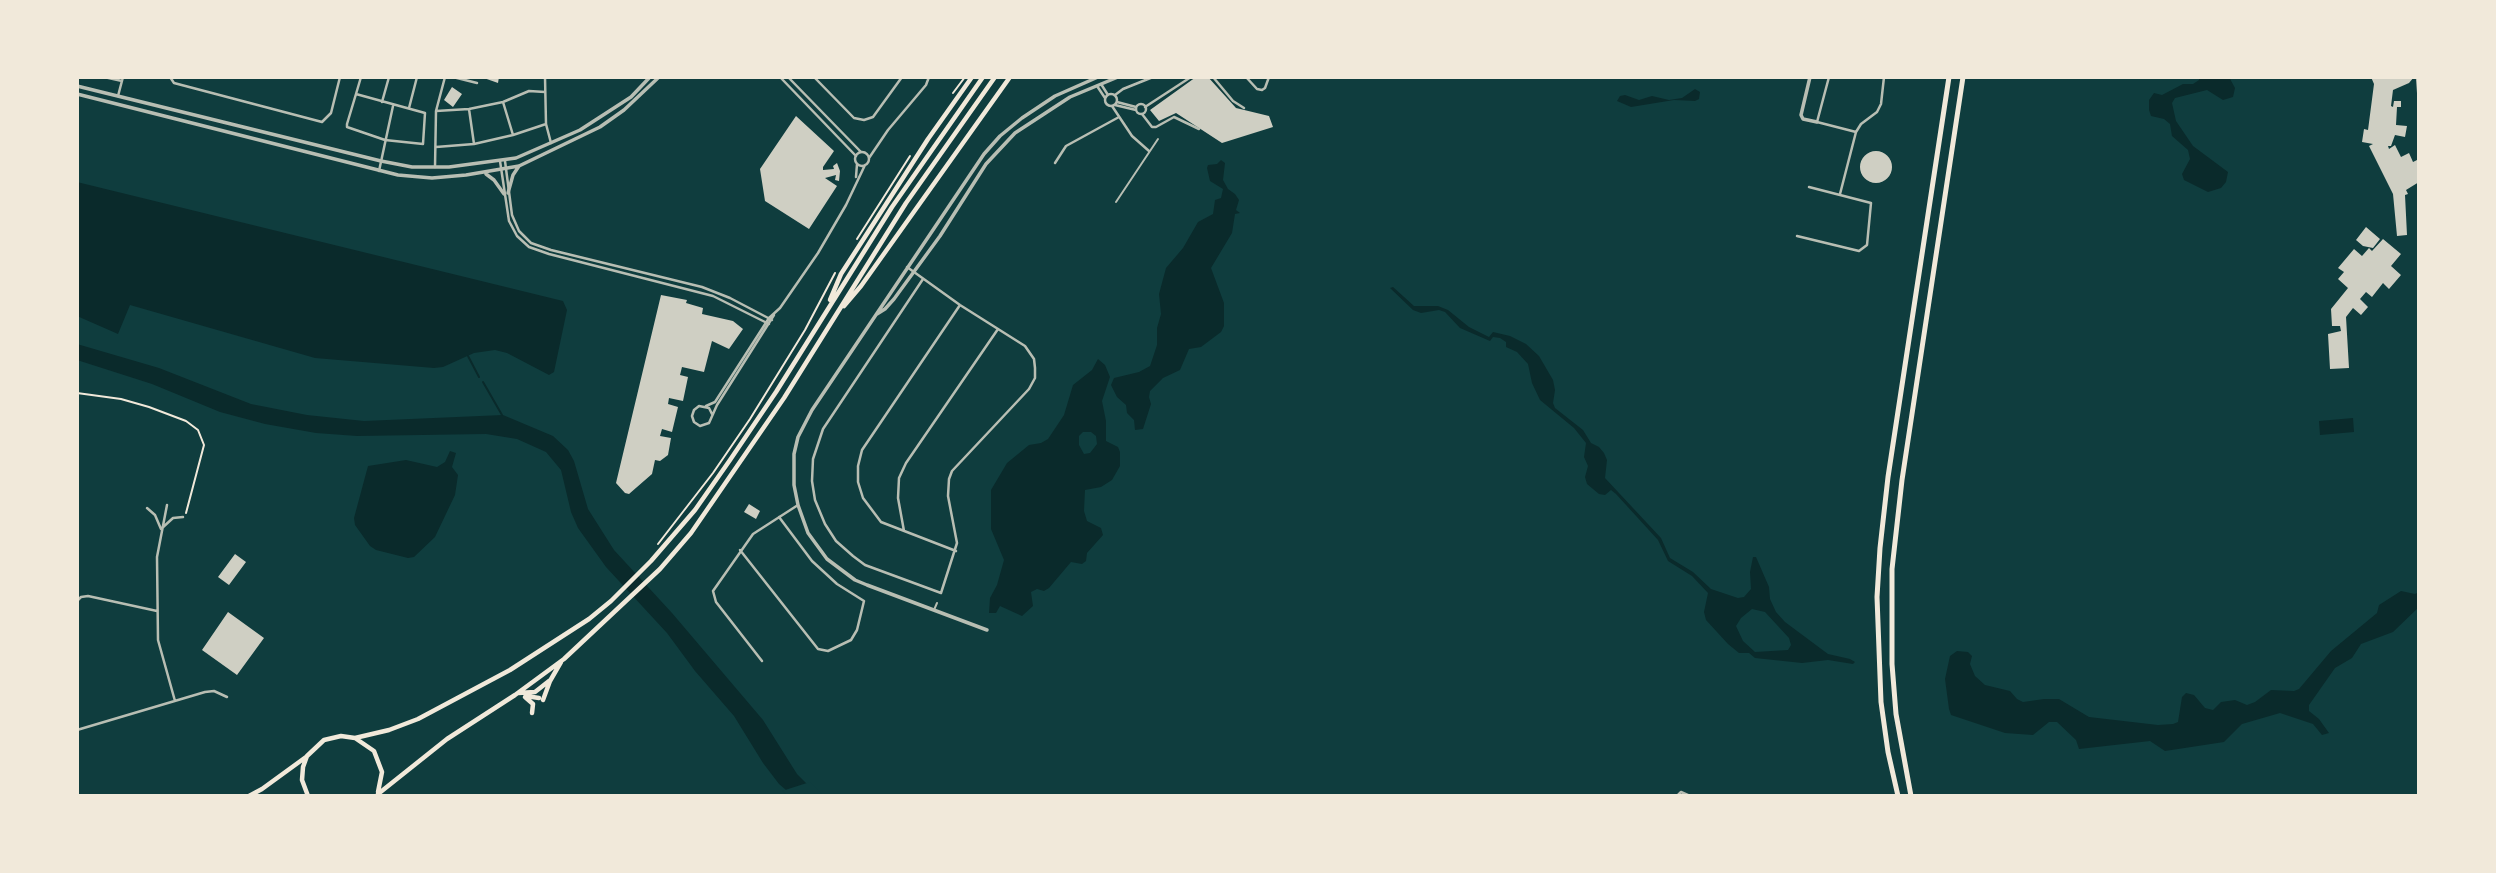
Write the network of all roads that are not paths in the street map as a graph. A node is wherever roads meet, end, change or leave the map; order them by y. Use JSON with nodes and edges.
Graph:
{"nodes":[{"id":1,"x":104,"y":77,"type":"edge"},
{"id":2,"x":170,"y":77,"type":"edge"},
{"id":3,"x":340,"y":77,"type":"edge"},
{"id":4,"x":361,"y":77,"type":"edge"},
{"id":5,"x":389,"y":77,"type":"edge"},
{"id":6,"x":417,"y":77,"type":"edge"},
{"id":7,"x":445,"y":77,"type":"edge"},
{"id":8,"x":453,"y":77,"type":"edge"},
{"id":9,"x":545,"y":77,"type":"edge"},
{"id":10,"x":650,"y":77,"type":"edge"},
{"id":11,"x":659,"y":77,"type":"edge"},
{"id":12,"x":780,"y":77,"type":"edge"},
{"id":13,"x":788,"y":77,"type":"edge"},
{"id":14,"x":814,"y":77,"type":"edge"},
{"id":15,"x":902,"y":77,"type":"edge"},
{"id":16,"x":929,"y":77,"type":"edge"},
{"id":17,"x":972,"y":77,"type":"edge"},
{"id":18,"x":984,"y":77,"type":"edge"},
{"id":19,"x":995,"y":77,"type":"edge"},
{"id":20,"x":1010,"y":77,"type":"edge"},
{"id":21,"x":1098,"y":77,"type":"edge"},
{"id":22,"x":1118,"y":77,"type":"edge"},
{"id":23,"x":1153,"y":77,"type":"edge"},
{"id":24,"x":1191,"y":77,"type":"edge"},
{"id":25,"x":1213,"y":77,"type":"edge"},
{"id":26,"x":1246,"y":77,"type":"edge"},
{"id":27,"x":1269,"y":77,"type":"edge"},
{"id":28,"x":1810,"y":77,"type":"edge"},
{"id":29,"x":1829,"y":77,"type":"edge"},
{"id":30,"x":1885,"y":77,"type":"edge"},
{"id":31,"x":1949,"y":77,"type":"edge"},
{"id":32,"x":1963,"y":77,"type":"edge"},
{"id":33,"x":2417,"y":77,"type":"edge"},
{"id":34,"x":122,"y":79,"type":"edge"},
{"id":35,"x":477,"y":83,"type":"dead end"},
{"id":36,"x":1099,"y":85,"type":"junction"},
{"id":37,"x":77,"y":86,"type":"edge"},
{"id":38,"x":545,"y":92,"type":"junction"},
{"id":39,"x":77,"y":94,"type":"edge"},
{"id":40,"x":356,"y":94,"type":"junction"},
{"id":41,"x":1115,"y":95,"type":"junction"},
{"id":42,"x":118,"y":96,"type":"junction"},
{"id":43,"x":1107,"y":96,"type":"junction"},
{"id":44,"x":382,"y":102,"type":"junction"},
{"id":45,"x":503,"y":102,"type":"junction"},
{"id":46,"x":2419,"y":103,"type":"edge"},
{"id":47,"x":1115,"y":104,"type":"junction"},
{"id":48,"x":393,"y":106,"type":"junction"},
{"id":49,"x":1145,"y":107,"type":"junction"},
{"id":50,"x":1136,"y":108,"type":"junction"},
{"id":51,"x":1244,"y":108,"type":"dead end"},
{"id":52,"x":408,"y":109,"type":"junction"},
{"id":53,"x":469,"y":109,"type":"junction"},
{"id":54,"x":436,"y":111,"type":"junction"},
{"id":55,"x":1142,"y":114,"type":"junction"},
{"id":56,"x":1119,"y":117,"type":"junction"},
{"id":57,"x":1022,"y":118,"type":"junction"},
{"id":58,"x":1029,"y":122,"type":"junction"},
{"id":59,"x":1817,"y":122,"type":"junction"},
{"id":60,"x":546,"y":124,"type":"junction"},
{"id":61,"x":1199,"y":129,"type":"dead end"},
{"id":62,"x":1856,"y":132,"type":"junction"},
{"id":63,"x":513,"y":135,"type":"junction"},
{"id":64,"x":1158,"y":139,"type":"dead end"},
{"id":65,"x":385,"y":140,"type":"junction"},
{"id":66,"x":551,"y":143,"type":"junction"},
{"id":67,"x":474,"y":144,"type":"junction"},
{"id":68,"x":436,"y":147,"type":"junction"},
{"id":69,"x":1150,"y":151,"type":"junction"},
{"id":70,"x":861,"y":152,"type":"junction"},
{"id":71,"x":856,"y":156,"type":"junction"},
{"id":72,"x":869,"y":158,"type":"junction"},
{"id":73,"x":381,"y":161,"type":"junction"},
{"id":74,"x":502,"y":161,"type":"junction"},
{"id":75,"x":1055,"y":163,"type":"dead end"},
{"id":76,"x":857,"y":164,"type":"junction"},
{"id":77,"x":519,"y":166,"type":"junction"},
{"id":78,"x":865,"y":166,"type":"junction"},
{"id":79,"x":435,"y":167,"type":"junction"},
{"id":80,"x":503,"y":169,"type":"junction"},
{"id":81,"x":379,"y":170,"type":"junction"},
{"id":82,"x":485,"y":172,"type":"junction"},
{"id":83,"x":856,"y":180,"type":"junction"},
{"id":84,"x":1809,"y":187,"type":"dead end"},
{"id":85,"x":506,"y":194,"type":"junction"},
{"id":86,"x":1840,"y":194,"type":"junction"},
{"id":87,"x":1116,"y":202,"type":"dead end"},
{"id":88,"x":1797,"y":236,"type":"dead end"},
{"id":89,"x":907,"y":267,"type":"junction"},
{"id":90,"x":914,"y":272,"type":"junction"},
{"id":91,"x":923,"y":279,"type":"junction"},
{"id":92,"x":960,"y":305,"type":"junction"},
{"id":93,"x":824,"y":313,"type":"junction"},
{"id":94,"x":875,"y":314,"type":"junction"},
{"id":95,"x":834,"y":318,"type":"junction"},
{"id":96,"x":770,"y":319,"type":"junction"},
{"id":97,"x":767,"y":324,"type":"junction"},
{"id":98,"x":998,"y":329,"type":"junction"},
{"id":99,"x":706,"y":406,"type":"junction"},
{"id":100,"x":712,"y":414,"type":"junction"},
{"id":101,"x":167,"y":505,"type":"dead end"},
{"id":102,"x":798,"y":505,"type":"junction"},
{"id":103,"x":146,"y":508,"type":"dead end"},
{"id":104,"x":184,"y":517,"type":"road end"},
{"id":105,"x":779,"y":517,"type":"junction"},
{"id":106,"x":161,"y":529,"type":"junction"},
{"id":107,"x":904,"y":531,"type":"junction"},
{"id":108,"x":740,"y":550,"type":"junction"},
{"id":109,"x":956,"y":551,"type":"junction"},
{"id":110,"x":77,"y":601,"type":"edge"},
{"id":111,"x":937,"y":603,"type":"dead end"},
{"id":112,"x":158,"y":611,"type":"junction"},
{"id":113,"x":934,"y":611,"type":"junction"},
{"id":114,"x":987,"y":630,"type":"dead end"},
{"id":115,"x":564,"y":659,"type":"junction"},
{"id":116,"x":762,"y":661,"type":"dead end"},
{"id":117,"x":550,"y":681,"type":"junction"},
{"id":118,"x":519,"y":695,"type":"junction"},
{"id":119,"x":227,"y":697,"type":"dead end"},
{"id":120,"x":175,"y":701,"type":"junction"},
{"id":121,"x":533,"y":713,"type":"dead end"},
{"id":122,"x":77,"y":730,"type":"edge"},
{"id":123,"x":355,"y":738,"type":"junction"},
{"id":124,"x":307,"y":756,"type":"junction"},
{"id":125,"x":377,"y":795,"type":"edge"},
{"id":126,"x":249,"y":796,"type":"edge"},
{"id":127,"x":308,"y":796,"type":"edge"},
{"id":128,"x":1676,"y":796,"type":"edge"},
{"id":129,"x":1690,"y":796,"type":"edge"},
{"id":130,"x":1898,"y":796,"type":"edge"},
{"id":131,"x":1911,"y":796,"type":"edge"}],
"edges":[{"from":1,"to":34,"type":"street"},
{"from":2,"to":3,"type":"street"},
{"from":4,"to":40,"type":"street"},
{"from":5,"to":44,"type":"street"},
{"from":6,"to":52,"type":"street"},
{"from":7,"to":54,"type":"street"},
{"from":8,"to":35,"type":"street"},
{"from":9,"to":38,"type":"street"},
{"from":10,"to":66,"type":"street"},
{"from":11,"to":77,"type":"street"},
{"from":12,"to":71,"type":"street"},
{"from":13,"to":70,"type":"street"},
{"from":14,"to":15,"type":"street"},
{"from":16,"to":72,"type":"street"},
{"from":17,"to":93,"type":"main road"},
{"from":18,"to":93,"type":"main road"},
{"from":19,"to":95,"type":"main road"},
{"from":20,"to":95,"type":"main road"},
{"from":21,"to":57,"type":"street"},
{"from":22,"to":36,"type":"street"},
{"from":23,"to":41,"type":"street"},
{"from":24,"to":49,"type":"street"},
{"from":25,"to":51,"type":"street"},
{"from":26,"to":27,"type":"street"},
{"from":28,"to":59,"type":"street"},
{"from":29,"to":59,"type":"street"},
{"from":30,"to":62,"type":"street"},
{"from":31,"to":130,"type":"highway"},
{"from":32,"to":131,"type":"highway"},
{"from":33,"to":46,"type":"street"},
{"from":34,"to":42,"type":"street"},
{"from":36,"to":43,"type":"street"},
{"from":36,"to":58,"type":"street"},
{"from":37,"to":42,"type":"street"},
{"from":38,"to":45,"type":"street"},
{"from":38,"to":60,"type":"street"},
{"from":39,"to":81,"type":"street"},
{"from":40,"to":44,"type":"street"},
{"from":40,"to":65,"type":"street"},
{"from":41,"to":43,"type":"street"},
{"from":41,"to":47,"type":"street"},
{"from":42,"to":73,"type":"street"},
{"from":43,"to":47,"type":"street"},
{"from":44,"to":48,"type":"street"},
{"from":45,"to":53,"type":"street"},
{"from":45,"to":63,"type":"street"},
{"from":47,"to":50,"type":"street"},
{"from":47,"to":56,"type":"street"},
{"from":48,"to":52,"type":"street"},
{"from":48,"to":65,"type":"street"},
{"from":49,"to":50,"type":"street"},
{"from":49,"to":55,"type":"street"},
{"from":50,"to":55,"type":"street"},
{"from":52,"to":65,"type":"street"},
{"from":53,"to":54,"type":"street"},
{"from":53,"to":67,"type":"street"},
{"from":54,"to":68,"type":"street"},
{"from":55,"to":61,"type":"street"},
{"from":56,"to":69,"type":"street"},
{"from":56,"to":75,"type":"street"},
{"from":57,"to":58,"type":"street"},
{"from":57,"to":89,"type":"street"},
{"from":58,"to":90,"type":"street"},
{"from":59,"to":62,"type":"street"},
{"from":60,"to":63,"type":"street"},
{"from":60,"to":66,"type":"street"},
{"from":62,"to":86,"type":"street"},
{"from":63,"to":67,"type":"street"},
{"from":64,"to":69,"type":"lane"},
{"from":65,"to":73,"type":"street"},
{"from":66,"to":74,"type":"street"},
{"from":67,"to":68,"type":"street"},
{"from":68,"to":79,"type":"street"},
{"from":69,"to":87,"type":"lane"},
{"from":70,"to":71,"type":"street"},
{"from":70,"to":72,"type":"street"},
{"from":71,"to":76,"type":"street"},
{"from":72,"to":78,"type":"street"},
{"from":73,"to":79,"type":"street"},
{"from":73,"to":81,"type":"street"},
{"from":74,"to":79,"type":"street"},
{"from":74,"to":80,"type":"street"},
{"from":76,"to":78,"type":"street"},
{"from":76,"to":83,"type":"street"},
{"from":77,"to":80,"type":"street"},
{"from":77,"to":85,"type":"street"},
{"from":78,"to":83,"type":"street"},
{"from":80,"to":82,"type":"street"},
{"from":80,"to":85,"type":"street"},
{"from":81,"to":82,"type":"street"},
{"from":82,"to":85,"type":"street"},
{"from":83,"to":96,"type":"street"},
{"from":84,"to":86,"type":"street"},
{"from":85,"to":96,"type":"street"},
{"from":85,"to":97,"type":"street"},
{"from":86,"to":88,"type":"street"},
{"from":89,"to":90,"type":"street"},
{"from":89,"to":94,"type":"street"},
{"from":90,"to":91,"type":"street"},
{"from":90,"to":94,"type":"street"},
{"from":91,"to":92,"type":"street"},
{"from":91,"to":109,"type":"street"},
{"from":92,"to":98,"type":"street"},
{"from":92,"to":107,"type":"street"},
{"from":93,"to":123,"type":"main road"},
{"from":94,"to":102,"type":"street"},
{"from":95,"to":115,"type":"main road"},
{"from":96,"to":97,"type":"street"},
{"from":97,"to":99,"type":"street"},
{"from":97,"to":100,"type":"street"},
{"from":98,"to":107,"type":"street"},
{"from":98,"to":109,"type":"street"},
{"from":99,"to":100,"type":"street"},
{"from":99,"to":100,"type":"street"},
{"from":101,"to":106,"type":"street"},
{"from":102,"to":105,"type":"street"},
{"from":102,"to":113,"type":"street"},
{"from":103,"to":106,"type":"street"},
{"from":104,"to":106,"type":"street"},
{"from":105,"to":108,"type":"street"},
{"from":105,"to":108,"type":"street"},
{"from":106,"to":112,"type":"street"},
{"from":107,"to":109,"type":"street"},
{"from":108,"to":116,"type":"street"},
{"from":110,"to":112,"type":"street"},
{"from":111,"to":113,"type":"lane"},
{"from":112,"to":120,"type":"street"},
{"from":113,"to":114,"type":"street"},
{"from":115,"to":117,"type":"main road"},
{"from":115,"to":118,"type":"main road"},
{"from":117,"to":118,"type":"main road"},
{"from":117,"to":118,"type":"main road"},
{"from":118,"to":121,"type":"main road"},
{"from":118,"to":125,"type":"main road"},
{"from":119,"to":120,"type":"street"},
{"from":120,"to":122,"type":"street"},
{"from":123,"to":124,"type":"main road"},
{"from":123,"to":125,"type":"main road"},
{"from":124,"to":126,"type":"main road"},
{"from":124,"to":127,"type":"main road"},
{"from":128,"to":129,"type":"street"}]}
